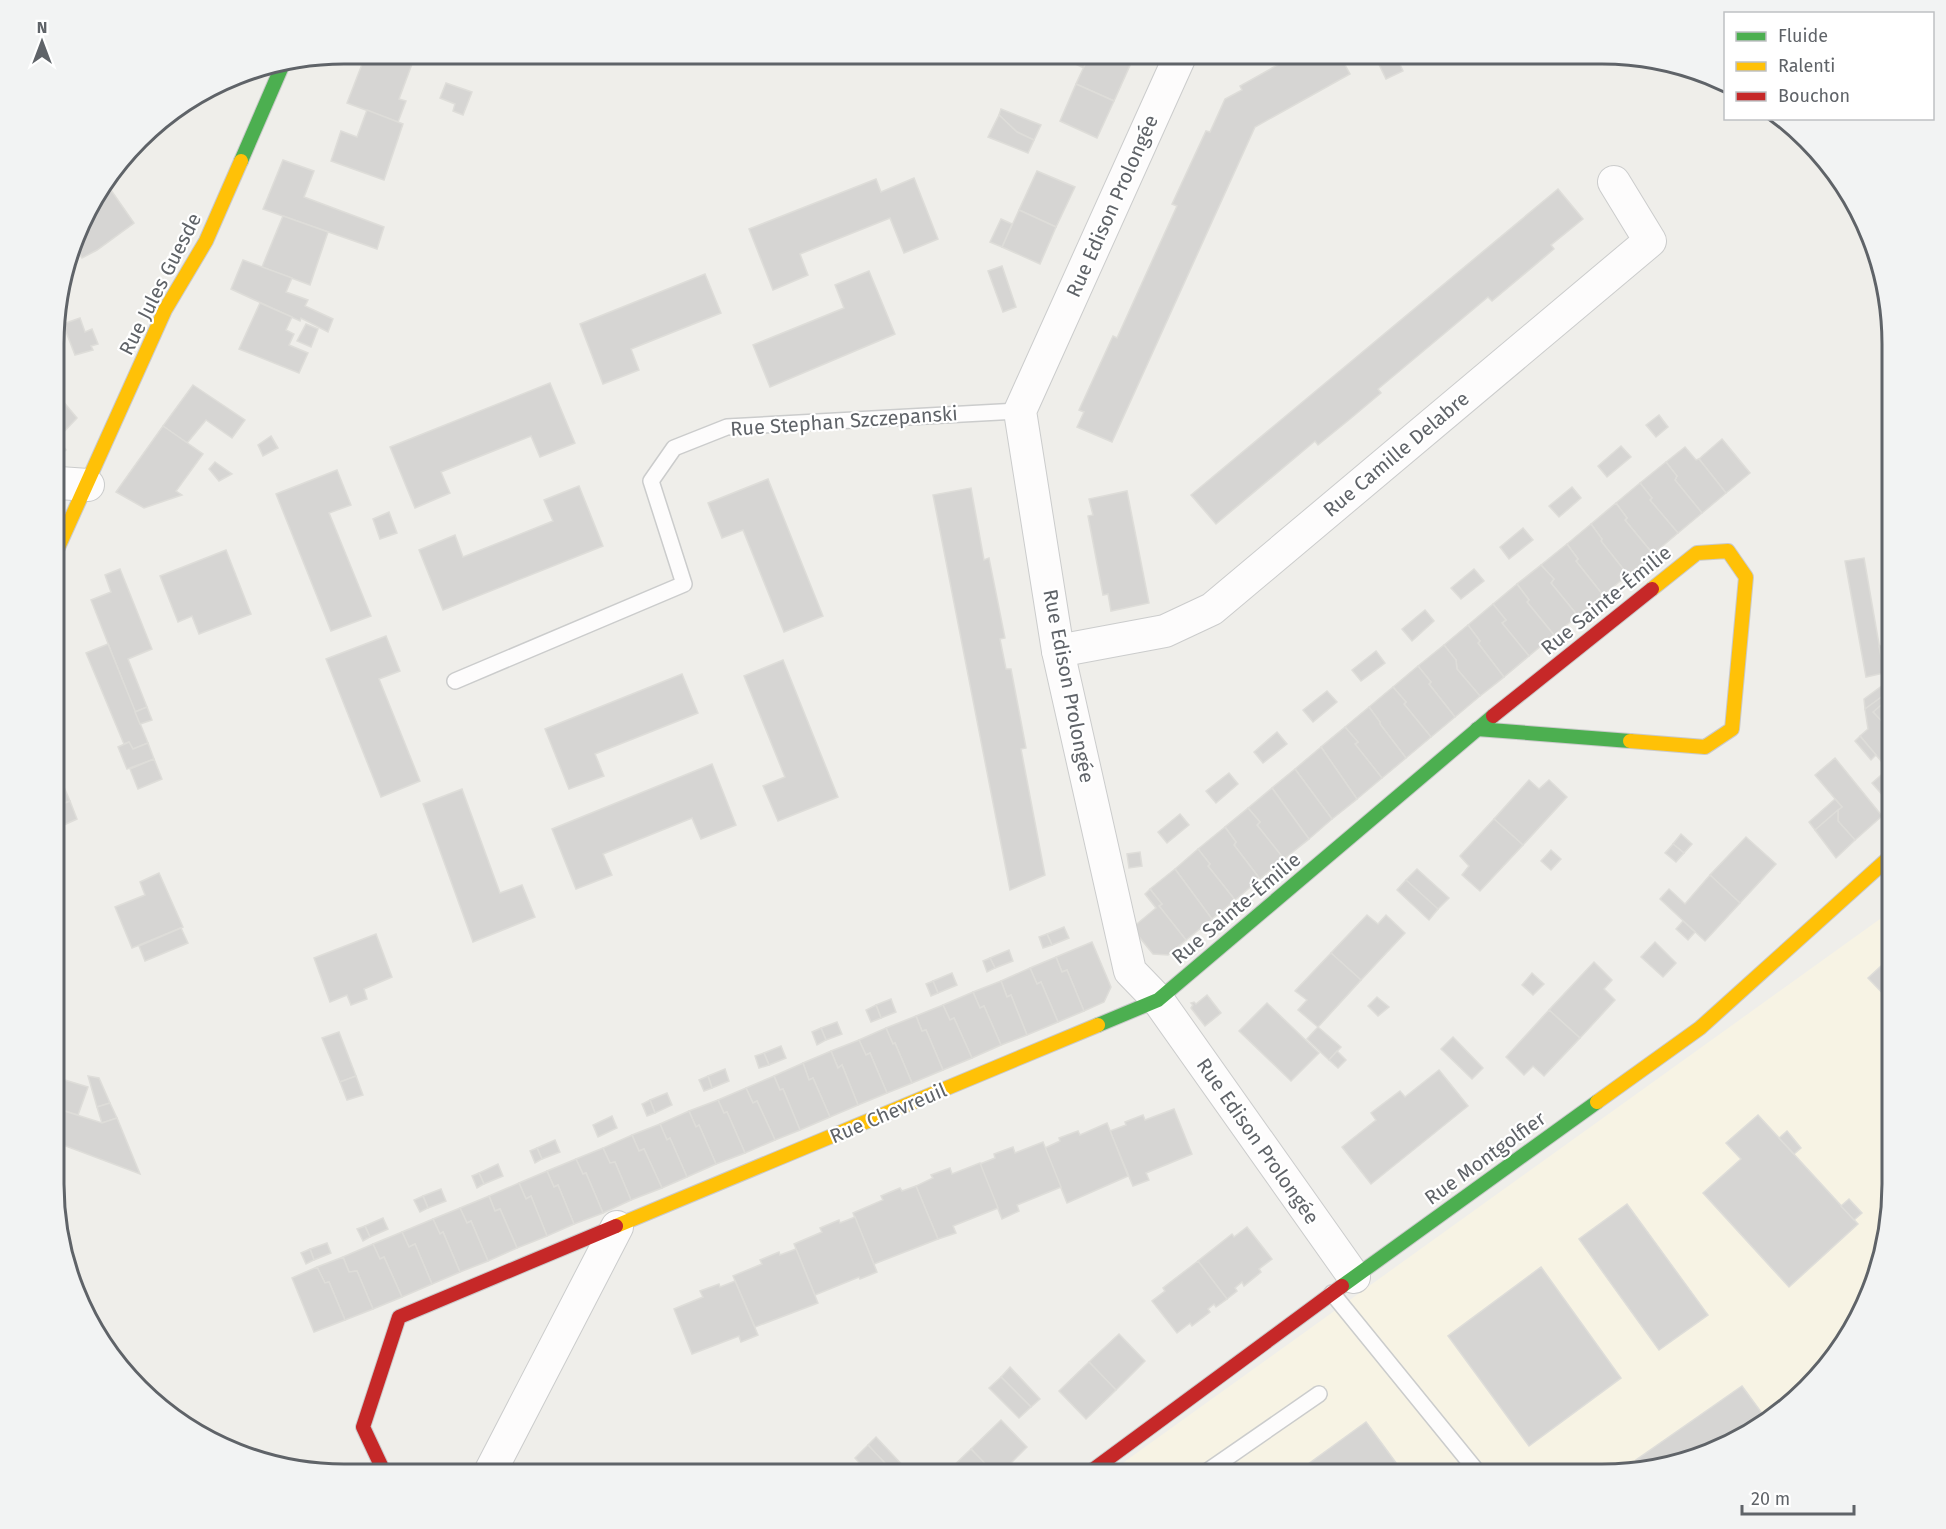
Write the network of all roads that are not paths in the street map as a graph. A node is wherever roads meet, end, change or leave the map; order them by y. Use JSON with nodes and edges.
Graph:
{"nodes":[{"id":1,"x":1176,"y":65,"type":"edge"},
{"id":2,"x":279,"y":72,"type":"edge"},
{"id":3,"x":1614,"y":182,"type":"dead end"},
{"id":4,"x":1020,"y":411,"type":"junction"},
{"id":5,"x":64,"y":483,"type":"edge"},
{"id":6,"x":88,"y":485,"type":"junction"},
{"id":7,"x":64,"y":535,"type":"edge"},
{"id":8,"x":1059,"y":651,"type":"junction"},
{"id":9,"x":455,"y":681,"type":"dead end"},
{"id":10,"x":1477,"y":729,"type":"junction"},
{"id":11,"x":1882,"y":864,"type":"edge"},
{"id":12,"x":1158,"y":1000,"type":"junction"},
{"id":13,"x":617,"y":1227,"type":"junction"},
{"id":14,"x":1343,"y":1285,"type":"junction"},
{"id":15,"x":1318,"y":1394,"type":"dead end"},
{"id":16,"x":380,"y":1464,"type":"edge"},
{"id":17,"x":494,"y":1464,"type":"edge"},
{"id":18,"x":1101,"y":1464,"type":"edge"},
{"id":19,"x":1218,"y":1464,"type":"edge"},
{"id":20,"x":1472,"y":1464,"type":"edge"}],
"edges":[{"from":1,"to":4,"type":"street","name":"Rue Edison Prolongée"},
{"from":2,"to":6,"type":"street","name":"Rue Jules Guesde"},
{"from":3,"to":8,"type":"street","name":"Rue Camille Delabre"},
{"from":4,"to":8,"type":"street","name":"Rue Edison Prolongée"},
{"from":4,"to":9,"type":"lane","name":"Rue Stephan Szczepanski"},
{"from":5,"to":6,"type":"street"},
{"from":6,"to":7,"type":"street","name":"Rue Jules Guesde"},
{"from":8,"to":12,"type":"street","name":"Rue Edison Prolongée"},
{"from":10,"to":10,"type":"street","name":"Rue Sainte-Émilie"},
{"from":10,"to":12,"type":"street","name":"Rue Sainte-Émilie"},
{"from":11,"to":14,"type":"street","name":"Rue Montgolfier"},
{"from":12,"to":13,"type":"street","name":"Rue Chevreuil"},
{"from":12,"to":14,"type":"street","name":"Rue Edison Prolongée"},
{"from":13,"to":16,"type":"street","name":"Rue Chevreuil"},
{"from":13,"to":17,"type":"street"},
{"from":14,"to":18,"type":"street","name":"Rue Montgolfier"},
{"from":14,"to":20,"type":"lane"},
{"from":15,"to":19,"type":"lane"}]}
